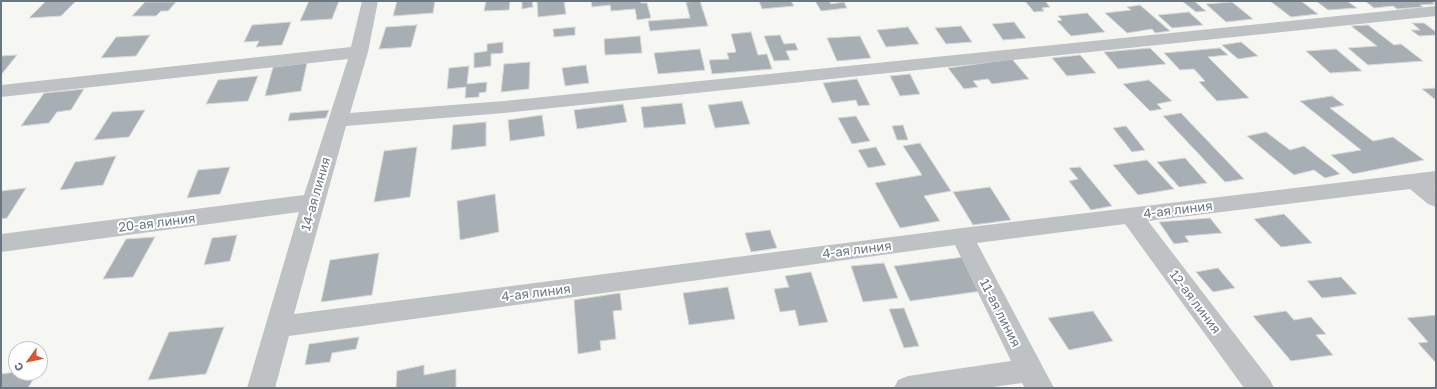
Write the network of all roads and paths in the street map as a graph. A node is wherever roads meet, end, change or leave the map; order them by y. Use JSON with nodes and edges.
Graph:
{"nodes":[{"id":1,"x":370,"y":1,"type":"edge"},
{"id":2,"x":1436,"y":12,"type":"edge"},
{"id":3,"x":358,"y":52,"type":"junction"},
{"id":4,"x":1,"y":91,"type":"edge"},
{"id":5,"x":338,"y":120,"type":"junction"},
{"id":6,"x":1426,"y":180,"type":"edge"},
{"id":7,"x":1436,"y":199,"type":"edge"},
{"id":8,"x":313,"y":202,"type":"junction"},
{"id":9,"x":1131,"y":216,"type":"junction"},
{"id":10,"x":962,"y":236,"type":"junction"},
{"id":11,"x":1,"y":243,"type":"edge"},
{"id":12,"x":278,"y":327,"type":"junction"},
{"id":13,"x":1035,"y":379,"type":"edge"},
{"id":14,"x":261,"y":388,"type":"edge"},
{"id":15,"x":908,"y":388,"type":"edge"},
{"id":16,"x":1260,"y":388,"type":"edge"}],
"edges":[{"from":1,"to":3,"type":"street","name":"14-ая линия"},
{"from":2,"to":5,"type":"street"},
{"from":3,"to":4,"type":"street"},
{"from":3,"to":5,"type":"street","name":"14-ая линия"},
{"from":5,"to":8,"type":"street","name":"14-ая линия"},
{"from":6,"to":7,"type":"street"},
{"from":6,"to":9,"type":"street","name":"4-ая линия"},
{"from":8,"to":11,"type":"street","name":"20-ая линия"},
{"from":8,"to":12,"type":"street","name":"14-ая линия"},
{"from":9,"to":10,"type":"street","name":"4-ая линия"},
{"from":9,"to":16,"type":"street","name":"12-ая линия"},
{"from":10,"to":12,"type":"street","name":"4-ая линия"},
{"from":10,"to":13,"type":"street","name":"11-ая линия"},
{"from":12,"to":14,"type":"street","name":"14-ая линия"},
{"from":13,"to":15,"type":"street"}]}
